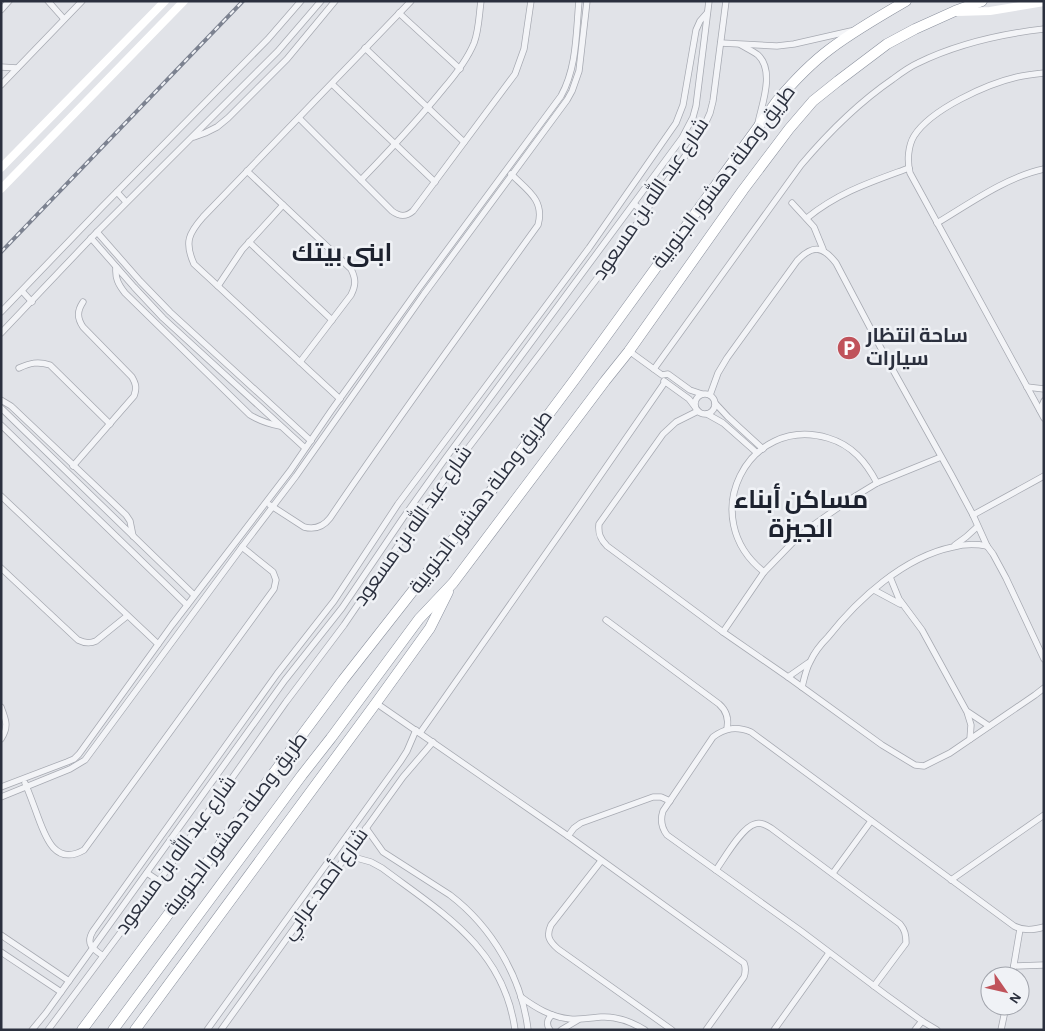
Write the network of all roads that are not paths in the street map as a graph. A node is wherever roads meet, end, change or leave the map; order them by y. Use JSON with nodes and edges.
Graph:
{"nodes":[{"id":1,"x":9,"y":1,"type":"edge"},
{"id":2,"x":48,"y":1,"type":"edge"},
{"id":3,"x":82,"y":1,"type":"edge"},
{"id":4,"x":165,"y":1,"type":"edge"},
{"id":5,"x":184,"y":1,"type":"edge"},
{"id":6,"x":301,"y":1,"type":"edge"},
{"id":7,"x":320,"y":1,"type":"edge"},
{"id":8,"x":334,"y":1,"type":"edge"},
{"id":9,"x":411,"y":1,"type":"edge"},
{"id":10,"x":481,"y":1,"type":"edge"},
{"id":11,"x":532,"y":1,"type":"edge"},
{"id":12,"x":579,"y":1,"type":"edge"},
{"id":13,"x":587,"y":1,"type":"edge"},
{"id":14,"x":709,"y":1,"type":"edge"},
{"id":15,"x":726,"y":1,"type":"edge"},
{"id":16,"x":906,"y":1,"type":"edge"},
{"id":17,"x":982,"y":1,"type":"edge"},
{"id":18,"x":1044,"y":2,"type":"edge"},
{"id":19,"x":1,"y":10,"type":"edge"},
{"id":20,"x":955,"y":12,"type":"junction"},
{"id":21,"x":399,"y":13,"type":"junction"},
{"id":22,"x":707,"y":13,"type":"junction"},
{"id":23,"x":64,"y":19,"type":"junction"},
{"id":24,"x":858,"y":29,"type":"junction"},
{"id":25,"x":1044,"y":29,"type":"edge"},
{"id":26,"x":129,"y":38,"type":"junction"},
{"id":27,"x":721,"y":43,"type":"junction"},
{"id":28,"x":739,"y":44,"type":"junction"},
{"id":29,"x":139,"y":48,"type":"junction"},
{"id":30,"x":365,"y":48,"type":"junction"},
{"id":31,"x":278,"y":51,"type":"junction"},
{"id":32,"x":574,"y":52,"type":"junction"},
{"id":33,"x":581,"y":52,"type":"junction"},
{"id":34,"x":287,"y":59,"type":"junction"},
{"id":35,"x":1,"y":67,"type":"edge"},
{"id":36,"x":17,"y":68,"type":"junction"},
{"id":37,"x":460,"y":69,"type":"junction"},
{"id":38,"x":1044,"y":72,"type":"edge"},
{"id":39,"x":332,"y":84,"type":"junction"},
{"id":40,"x":1,"y":85,"type":"edge"},
{"id":41,"x":428,"y":108,"type":"junction"},
{"id":42,"x":58,"y":111,"type":"junction"},
{"id":43,"x":299,"y":118,"type":"junction"},
{"id":44,"x":67,"y":121,"type":"junction"},
{"id":45,"x":756,"y":130,"type":"junction"},
{"id":46,"x":192,"y":137,"type":"junction"},
{"id":47,"x":528,"y":138,"type":"junction"},
{"id":48,"x":464,"y":142,"type":"junction"},
{"id":49,"x":534,"y":143,"type":"junction"},
{"id":50,"x":395,"y":144,"type":"junction"},
{"id":51,"x":9,"y":160,"type":"junction"},
{"id":52,"x":1,"y":168,"type":"edge"},
{"id":53,"x":909,"y":168,"type":"junction"},
{"id":54,"x":1044,"y":169,"type":"edge"},
{"id":55,"x":19,"y":170,"type":"junction"},
{"id":56,"x":247,"y":171,"type":"junction"},
{"id":57,"x":511,"y":174,"type":"junction"},
{"id":58,"x":361,"y":180,"type":"junction"},
{"id":59,"x":435,"y":182,"type":"junction"},
{"id":60,"x":1,"y":189,"type":"edge"},
{"id":61,"x":116,"y":192,"type":"junction"},
{"id":62,"x":126,"y":202,"type":"junction"},
{"id":63,"x":792,"y":203,"type":"dead end"},
{"id":64,"x":634,"y":204,"type":"junction"},
{"id":65,"x":283,"y":205,"type":"junction"},
{"id":66,"x":645,"y":213,"type":"junction"},
{"id":67,"x":807,"y":218,"type":"junction"},
{"id":68,"x":466,"y":223,"type":"junction"},
{"id":69,"x":937,"y":223,"type":"junction"},
{"id":70,"x":473,"y":228,"type":"junction"},
{"id":71,"x":600,"y":231,"type":"junction"},
{"id":72,"x":97,"y":232,"type":"junction"},
{"id":73,"x":609,"y":237,"type":"junction"},
{"id":74,"x":91,"y":238,"type":"junction"},
{"id":75,"x":249,"y":242,"type":"junction"},
{"id":76,"x":822,"y":249,"type":"junction"},
{"id":77,"x":116,"y":267,"type":"junction"},
{"id":78,"x":218,"y":286,"type":"junction"},
{"id":79,"x":22,"y":291,"type":"junction"},
{"id":80,"x":32,"y":302,"type":"junction"},
{"id":81,"x":83,"y":302,"type":"dead end"},
{"id":82,"x":1,"y":312,"type":"edge"},
{"id":83,"x":332,"y":320,"type":"junction"},
{"id":84,"x":1,"y":333,"type":"edge"},
{"id":85,"x":629,"y":351,"type":"junction"},
{"id":86,"x":509,"y":356,"type":"junction"},
{"id":87,"x":300,"y":362,"type":"junction"},
{"id":88,"x":518,"y":362,"type":"junction"},
{"id":89,"x":19,"y":368,"type":"dead end"},
{"id":90,"x":654,"y":369,"type":"junction"},
{"id":91,"x":662,"y":375,"type":"junction"},
{"id":92,"x":665,"y":382,"type":"junction"},
{"id":93,"x":1027,"y":387,"type":"junction"},
{"id":94,"x":1044,"y":389,"type":"edge"},
{"id":95,"x":702,"y":394,"type":"junction"},
{"id":96,"x":710,"y":395,"type":"junction"},
{"id":97,"x":340,"y":398,"type":"junction"},
{"id":98,"x":1,"y":400,"type":"edge"},
{"id":99,"x":1044,"y":400,"type":"edge"},
{"id":100,"x":715,"y":403,"type":"junction"},
{"id":101,"x":1,"y":408,"type":"edge"},
{"id":102,"x":697,"y":410,"type":"junction"},
{"id":103,"x":1040,"y":410,"type":"junction"},
{"id":104,"x":331,"y":411,"type":"junction"},
{"id":105,"x":466,"y":414,"type":"junction"},
{"id":106,"x":706,"y":414,"type":"junction"},
{"id":107,"x":338,"y":416,"type":"junction"},
{"id":108,"x":1044,"y":418,"type":"edge"},
{"id":109,"x":474,"y":420,"type":"junction"},
{"id":110,"x":110,"y":424,"type":"junction"},
{"id":111,"x":1,"y":425,"type":"edge"},
{"id":112,"x":281,"y":426,"type":"junction"},
{"id":113,"x":310,"y":441,"type":"junction"},
{"id":114,"x":305,"y":448,"type":"junction"},
{"id":115,"x":763,"y":449,"type":"junction"},
{"id":116,"x":757,"y":454,"type":"junction"},
{"id":117,"x":941,"y":458,"type":"junction"},
{"id":118,"x":74,"y":466,"type":"junction"},
{"id":119,"x":422,"y":472,"type":"junction"},
{"id":120,"x":1044,"y":476,"type":"edge"},
{"id":121,"x":431,"y":478,"type":"junction"},
{"id":122,"x":877,"y":483,"type":"junction"},
{"id":123,"x":2,"y":498,"type":"edge"},
{"id":124,"x":266,"y":502,"type":"junction"},
{"id":125,"x":273,"y":506,"type":"junction"},
{"id":126,"x":973,"y":515,"type":"junction"},
{"id":127,"x":977,"y":526,"type":"junction"},
{"id":128,"x":133,"y":536,"type":"junction"},
{"id":129,"x":987,"y":546,"type":"junction"},
{"id":130,"x":242,"y":547,"type":"junction"},
{"id":131,"x":953,"y":547,"type":"junction"},
{"id":132,"x":2,"y":570,"type":"edge"},
{"id":133,"x":764,"y":572,"type":"junction"},
{"id":134,"x":890,"y":577,"type":"junction"},
{"id":135,"x":453,"y":582,"type":"junction"},
{"id":136,"x":874,"y":590,"type":"junction"},
{"id":137,"x":194,"y":596,"type":"junction"},
{"id":138,"x":334,"y":602,"type":"junction"},
{"id":139,"x":187,"y":605,"type":"junction"},
{"id":140,"x":902,"y":605,"type":"junction"},
{"id":141,"x":342,"y":608,"type":"junction"},
{"id":142,"x":128,"y":616,"type":"junction"},
{"id":143,"x":606,"y":620,"type":"dead end"},
{"id":144,"x":172,"y":625,"type":"junction"},
{"id":145,"x":180,"y":631,"type":"junction"},
{"id":146,"x":723,"y":632,"type":"junction"},
{"id":147,"x":158,"y":644,"type":"junction"},
{"id":148,"x":1044,"y":659,"type":"edge"},
{"id":149,"x":810,"y":662,"type":"junction"},
{"id":150,"x":277,"y":674,"type":"junction"},
{"id":151,"x":788,"y":677,"type":"junction"},
{"id":152,"x":285,"y":680,"type":"junction"},
{"id":153,"x":802,"y":687,"type":"junction"},
{"id":154,"x":1044,"y":688,"type":"edge"},
{"id":155,"x":376,"y":703,"type":"junction"},
{"id":156,"x":1,"y":707,"type":"edge"},
{"id":157,"x":967,"y":712,"type":"junction"},
{"id":158,"x":989,"y":726,"type":"junction"},
{"id":159,"x":727,"y":729,"type":"junction"},
{"id":160,"x":418,"y":732,"type":"junction"},
{"id":161,"x":235,"y":733,"type":"junction"},
{"id":162,"x":1,"y":739,"type":"edge"},
{"id":163,"x":242,"y":739,"type":"junction"},
{"id":164,"x":970,"y":739,"type":"junction"},
{"id":165,"x":433,"y":742,"type":"junction"},
{"id":166,"x":24,"y":779,"type":"junction"},
{"id":167,"x":1,"y":787,"type":"edge"},
{"id":168,"x":27,"y":787,"type":"junction"},
{"id":169,"x":1,"y":797,"type":"edge"},
{"id":170,"x":187,"y":800,"type":"junction"},
{"id":171,"x":670,"y":801,"type":"junction"},
{"id":172,"x":195,"y":805,"type":"junction"},
{"id":173,"x":1044,"y":816,"type":"edge"},
{"id":174,"x":871,"y":821,"type":"junction"},
{"id":175,"x":366,"y":828,"type":"junction"},
{"id":176,"x":568,"y":836,"type":"junction"},
{"id":177,"x":346,"y":855,"type":"junction"},
{"id":178,"x":601,"y":861,"type":"junction"},
{"id":179,"x":716,"y":870,"type":"junction"},
{"id":180,"x":146,"y":873,"type":"junction"},
{"id":181,"x":833,"y":873,"type":"junction"},
{"id":182,"x":951,"y":880,"type":"junction"},
{"id":183,"x":159,"y":881,"type":"junction"},
{"id":184,"x":304,"y":895,"type":"junction"},
{"id":185,"x":313,"y":901,"type":"junction"},
{"id":186,"x":1044,"y":926,"type":"edge"},
{"id":187,"x":1020,"y":929,"type":"junction"},
{"id":188,"x":1,"y":935,"type":"edge"},
{"id":189,"x":92,"y":948,"type":"junction"},
{"id":190,"x":1,"y":952,"type":"edge"},
{"id":191,"x":829,"y":953,"type":"junction"},
{"id":192,"x":103,"y":956,"type":"junction"},
{"id":193,"x":1044,"y":965,"type":"edge"},
{"id":194,"x":1014,"y":966,"type":"joint"},
{"id":195,"x":69,"y":981,"type":"junction"},
{"id":196,"x":874,"y":986,"type":"junction"},
{"id":197,"x":61,"y":992,"type":"junction"},
{"id":198,"x":521,"y":997,"type":"junction"},
{"id":199,"x":552,"y":1015,"type":"junction"},
{"id":200,"x":1004,"y":1016,"type":"edge"},
{"id":201,"x":580,"y":1020,"type":"junction"},
{"id":202,"x":922,"y":1021,"type":"junction"},
{"id":203,"x":32,"y":1030,"type":"edge"},
{"id":204,"x":48,"y":1030,"type":"edge"},
{"id":205,"x":82,"y":1030,"type":"edge"},
{"id":206,"x":113,"y":1030,"type":"edge"},
{"id":207,"x":135,"y":1030,"type":"edge"},
{"id":208,"x":207,"y":1030,"type":"edge"},
{"id":209,"x":221,"y":1030,"type":"edge"},
{"id":210,"x":515,"y":1030,"type":"edge"},
{"id":211,"x":528,"y":1030,"type":"edge"},
{"id":212,"x":550,"y":1030,"type":"edge"},
{"id":213,"x":561,"y":1030,"type":"edge"},
{"id":214,"x":645,"y":1030,"type":"edge"},
{"id":215,"x":672,"y":1030,"type":"edge"},
{"id":216,"x":706,"y":1030,"type":"edge"},
{"id":217,"x":774,"y":1030,"type":"edge"},
{"id":218,"x":915,"y":1030,"type":"edge"},
{"id":219,"x":936,"y":1030,"type":"edge"},
{"id":220,"x":1001,"y":1030,"type":"edge"}],
"edges":[{"from":1,"to":19,"type":"street"},
{"from":2,"to":23,"type":"street"},
{"from":3,"to":23,"type":"street"},
{"from":4,"to":26,"type":"street"},
{"from":5,"to":29,"type":"street"},
{"from":6,"to":61,"type":"street"},
{"from":7,"to":31,"type":"street"},
{"from":8,"to":34,"type":"street"},
{"from":9,"to":21,"type":"street"},
{"from":10,"to":37,"type":"street"},
{"from":11,"to":48,"type":"street"},
{"from":12,"to":32,"type":"street"},
{"from":13,"to":33,"type":"street"},
{"from":14,"to":22,"type":"street","name":"شارع عبد الله بن مسعود"},
{"from":15,"to":27,"type":"street","name":"شارع عبد الله بن مسعود"},
{"from":16,"to":24,"type":"highway","name":"طريق وصلة دهشور الجنوبية"},
{"from":17,"to":20,"type":"highway","name":"طريق وصلة دهشور الجنوبية"},
{"from":18,"to":20,"type":"street"},
{"from":20,"to":85,"type":"highway","name":"طريق وصلة دهشور الجنوبية"},
{"from":21,"to":30,"type":"street"},
{"from":21,"to":37,"type":"street"},
{"from":22,"to":64,"type":"street","name":"شارع عبد الله بن مسعود"},
{"from":22,"to":71,"type":"street"},
{"from":23,"to":36,"type":"street"},
{"from":24,"to":28,"type":"street"},
{"from":24,"to":45,"type":"highway","name":"طريق وصلة دهشور الجنوبية"},
{"from":25,"to":90,"type":"street"},
{"from":26,"to":29,"type":"street"},
{"from":26,"to":42,"type":"street"},
{"from":27,"to":28,"type":"street"},
{"from":27,"to":66,"type":"street","name":"شارع عبد الله بن مسعود"},
{"from":28,"to":45,"type":"street"},
{"from":29,"to":44,"type":"street"},
{"from":30,"to":39,"type":"street"},
{"from":30,"to":41,"type":"street"},
{"from":31,"to":34,"type":"street"},
{"from":31,"to":46,"type":"street"},
{"from":32,"to":33,"type":"street"},
{"from":32,"to":47,"type":"street"},
{"from":33,"to":49,"type":"street"},
{"from":34,"to":46,"type":"street"},
{"from":35,"to":36,"type":"street"},
{"from":36,"to":40,"type":"street"},
{"from":37,"to":41,"type":"street"},
{"from":38,"to":53,"type":"street"},
{"from":39,"to":43,"type":"street"},
{"from":39,"to":50,"type":"street"},
{"from":41,"to":48,"type":"street"},
{"from":41,"to":50,"type":"street"},
{"from":42,"to":44,"type":"street"},
{"from":42,"to":51,"type":"street"},
{"from":43,"to":56,"type":"street"},
{"from":43,"to":58,"type":"street"},
{"from":44,"to":55,"type":"street"},
{"from":45,"to":205,"type":"highway","name":"طريق وصلة دهشور الجنوبية"},
{"from":46,"to":62,"type":"street"},
{"from":47,"to":49,"type":"street"},
{"from":47,"to":68,"type":"street"},
{"from":48,"to":59,"type":"street"},
{"from":49,"to":57,"type":"street"},
{"from":50,"to":58,"type":"street"},
{"from":50,"to":59,"type":"street"},
{"from":51,"to":52,"type":"street"},
{"from":51,"to":55,"type":"street"},
{"from":53,"to":67,"type":"street"},
{"from":53,"to":69,"type":"street"},
{"from":54,"to":69,"type":"street"},
{"from":55,"to":60,"type":"street"},
{"from":56,"to":65,"type":"street"},
{"from":56,"to":78,"type":"street"},
{"from":57,"to":70,"type":"street"},
{"from":57,"to":125,"type":"street"},
{"from":58,"to":59,"type":"street"},
{"from":61,"to":62,"type":"street"},
{"from":61,"to":79,"type":"street"},
{"from":62,"to":72,"type":"street"},
{"from":63,"to":67,"type":"street"},
{"from":64,"to":66,"type":"street"},
{"from":64,"to":73,"type":"street","name":"شارع عبد الله بن مسعود"},
{"from":65,"to":75,"type":"street"},
{"from":65,"to":83,"type":"street"},
{"from":66,"to":183,"type":"street","name":"شارع عبد الله بن مسعود"},
{"from":67,"to":76,"type":"street"},
{"from":68,"to":70,"type":"street"},
{"from":68,"to":97,"type":"street"},
{"from":69,"to":93,"type":"street"},
{"from":70,"to":107,"type":"street"},
{"from":71,"to":73,"type":"street"},
{"from":71,"to":86,"type":"street"},
{"from":72,"to":74,"type":"street"},
{"from":72,"to":113,"type":"street"},
{"from":73,"to":88,"type":"street","name":"شارع عبد الله بن مسعود"},
{"from":74,"to":77,"type":"street"},
{"from":74,"to":80,"type":"street"},
{"from":75,"to":78,"type":"street"},
{"from":75,"to":83,"type":"street"},
{"from":76,"to":96,"type":"street"},
{"from":76,"to":117,"type":"street"},
{"from":77,"to":112,"type":"street"},
{"from":77,"to":112,"type":"street"},
{"from":78,"to":87,"type":"street"},
{"from":79,"to":80,"type":"street"},
{"from":79,"to":82,"type":"street"},
{"from":80,"to":84,"type":"street"},
{"from":81,"to":110,"type":"street"},
{"from":83,"to":87,"type":"street"},
{"from":85,"to":90,"type":"street"},
{"from":85,"to":135,"type":"highway","name":"طريق وصلة دهشور الجنوبية"},
{"from":86,"to":88,"type":"street"},
{"from":86,"to":105,"type":"street"},
{"from":87,"to":97,"type":"street"},
{"from":88,"to":109,"type":"street","name":"شارع عبد الله بن مسعود"},
{"from":89,"to":110,"type":"street"},
{"from":90,"to":91,"type":"street"},
{"from":91,"to":92,"type":"street"},
{"from":91,"to":95,"type":"street"},
{"from":92,"to":102,"type":"street"},
{"from":92,"to":160,"type":"street"},
{"from":93,"to":94,"type":"street"},
{"from":93,"to":103,"type":"street"},
{"from":95,"to":96,"type":"street"},
{"from":95,"to":102,"type":"street"},
{"from":96,"to":100,"type":"street"},
{"from":97,"to":104,"type":"street"},
{"from":98,"to":118,"type":"street"},
{"from":99,"to":103,"type":"street"},
{"from":100,"to":106,"type":"street"},
{"from":100,"to":115,"type":"street"},
{"from":101,"to":128,"type":"street"},
{"from":102,"to":106,"type":"street"},
{"from":102,"to":146,"type":"street"},
{"from":103,"to":108,"type":"street"},
{"from":104,"to":107,"type":"street"},
{"from":104,"to":113,"type":"street"},
{"from":105,"to":109,"type":"street"},
{"from":105,"to":119,"type":"street"},
{"from":106,"to":116,"type":"street"},
{"from":107,"to":125,"type":"street"},
{"from":109,"to":121,"type":"street","name":"شارع عبد الله بن مسعود"},
{"from":110,"to":118,"type":"street"},
{"from":111,"to":139,"type":"street"},
{"from":112,"to":114,"type":"street"},
{"from":113,"to":114,"type":"street"},
{"from":114,"to":124,"type":"street"},
{"from":115,"to":116,"type":"street"},
{"from":115,"to":122,"type":"street"},
{"from":116,"to":133,"type":"street"},
{"from":117,"to":122,"type":"street"},
{"from":117,"to":126,"type":"street"},
{"from":118,"to":128,"type":"street"},
{"from":119,"to":121,"type":"street"},
{"from":119,"to":138,"type":"street"},
{"from":120,"to":126,"type":"street"},
{"from":121,"to":141,"type":"street","name":"شارع عبد الله بن مسعود"},
{"from":122,"to":133,"type":"street"},
{"from":123,"to":142,"type":"street"},
{"from":124,"to":125,"type":"street"},
{"from":124,"to":137,"type":"street"},
{"from":125,"to":130,"type":"street"},
{"from":126,"to":127,"type":"street"},
{"from":127,"to":129,"type":"street"},
{"from":127,"to":131,"type":"street"},
{"from":128,"to":137,"type":"street"},
{"from":129,"to":131,"type":"street"},
{"from":129,"to":148,"type":"street"},
{"from":130,"to":145,"type":"street"},
{"from":130,"to":168,"type":"street"},
{"from":131,"to":134,"type":"street"},
{"from":132,"to":142,"type":"street"},
{"from":133,"to":146,"type":"street"},
{"from":134,"to":136,"type":"street"},
{"from":134,"to":140,"type":"street"},
{"from":135,"to":155,"type":"highway"},
{"from":135,"to":206,"type":"highway","name":"طريق وصلة دهشور الجنوبية"},
{"from":136,"to":140,"type":"street"},
{"from":136,"to":149,"type":"street"},
{"from":137,"to":139,"type":"street"},
{"from":138,"to":141,"type":"street"},
{"from":138,"to":150,"type":"street"},
{"from":139,"to":144,"type":"street"},
{"from":140,"to":157,"type":"street"},
{"from":141,"to":152,"type":"street","name":"شارع عبد الله بن مسعود"},
{"from":142,"to":147,"type":"street"},
{"from":143,"to":159,"type":"street"},
{"from":144,"to":145,"type":"street"},
{"from":144,"to":147,"type":"street"},
{"from":145,"to":168,"type":"street"},
{"from":146,"to":151,"type":"street"},
{"from":147,"to":166,"type":"street"},
{"from":149,"to":151,"type":"street"},
{"from":149,"to":153,"type":"street"},
{"from":150,"to":152,"type":"street"},
{"from":150,"to":161,"type":"street"},
{"from":151,"to":153,"type":"street"},
{"from":152,"to":163,"type":"street","name":"شارع عبد الله بن مسعود"},
{"from":153,"to":164,"type":"street"},
{"from":154,"to":158,"type":"street"},
{"from":155,"to":160,"type":"street"},
{"from":155,"to":207,"type":"highway"},
{"from":156,"to":162,"type":"street"},
{"from":157,"to":158,"type":"street"},
{"from":157,"to":164,"type":"street"},
{"from":158,"to":164,"type":"street"},
{"from":159,"to":171,"type":"street"},
{"from":159,"to":174,"type":"street"},
{"from":160,"to":165,"type":"street"},
{"from":160,"to":184,"type":"street"},
{"from":161,"to":163,"type":"street"},
{"from":161,"to":170,"type":"street"},
{"from":163,"to":172,"type":"street","name":"شارع عبد الله بن مسعود"},
{"from":165,"to":175,"type":"street","name":"شارع أحمد عرابي"},
{"from":165,"to":176,"type":"street"},
{"from":166,"to":167,"type":"street"},
{"from":166,"to":168,"type":"street"},
{"from":168,"to":169,"type":"street"},
{"from":170,"to":172,"type":"street"},
{"from":170,"to":189,"type":"street"},
{"from":171,"to":176,"type":"street"},
{"from":171,"to":179,"type":"street"},
{"from":172,"to":180,"type":"street","name":"شارع عبد الله بن مسعود"},
{"from":173,"to":182,"type":"street"},
{"from":174,"to":181,"type":"street"},
{"from":174,"to":182,"type":"street"},
{"from":175,"to":177,"type":"street","name":"شارع أحمد عرابي"},
{"from":175,"to":198,"type":"street"},
{"from":176,"to":178,"type":"street"},
{"from":177,"to":185,"type":"street","name":"شارع أحمد عرابي"},
{"from":177,"to":210,"type":"street"},
{"from":178,"to":215,"type":"street"},
{"from":178,"to":216,"type":"street"},
{"from":179,"to":181,"type":"street"},
{"from":179,"to":191,"type":"street"},
{"from":180,"to":183,"type":"street"},
{"from":180,"to":189,"type":"street","name":"شارع عبد الله بن مسعود"},
{"from":181,"to":196,"type":"street"},
{"from":182,"to":187,"type":"street"},
{"from":183,"to":192,"type":"street","name":"شارع عبد الله بن مسعود"},
{"from":184,"to":185,"type":"street"},
{"from":184,"to":208,"type":"street"},
{"from":185,"to":209,"type":"street","name":"شارع أحمد عرابي"},
{"from":186,"to":187,"type":"street"},
{"from":187,"to":194,"type":"street"},
{"from":188,"to":195,"type":"street"},
{"from":189,"to":192,"type":"street"},
{"from":189,"to":195,"type":"street","name":"شارع عبد الله بن مسعود"},
{"from":190,"to":197,"type":"street"},
{"from":191,"to":196,"type":"street"},
{"from":191,"to":217,"type":"street"},
{"from":192,"to":204,"type":"street","name":"شارع عبد الله بن مسعود"},
{"from":193,"to":194,"type":"street"},
{"from":195,"to":197,"type":"street","name":"شارع عبد الله بن مسعود"},
{"from":196,"to":202,"type":"street"},
{"from":197,"to":203,"type":"street","name":"شارع عبد الله بن مسعود"},
{"from":198,"to":199,"type":"street"},
{"from":198,"to":211,"type":"street"},
{"from":199,"to":201,"type":"street"},
{"from":199,"to":212,"type":"street"},
{"from":200,"to":220,"type":"street"},
{"from":201,"to":213,"type":"street"},
{"from":201,"to":214,"type":"street"},
{"from":202,"to":218,"type":"street"},
{"from":202,"to":219,"type":"street"}]}
